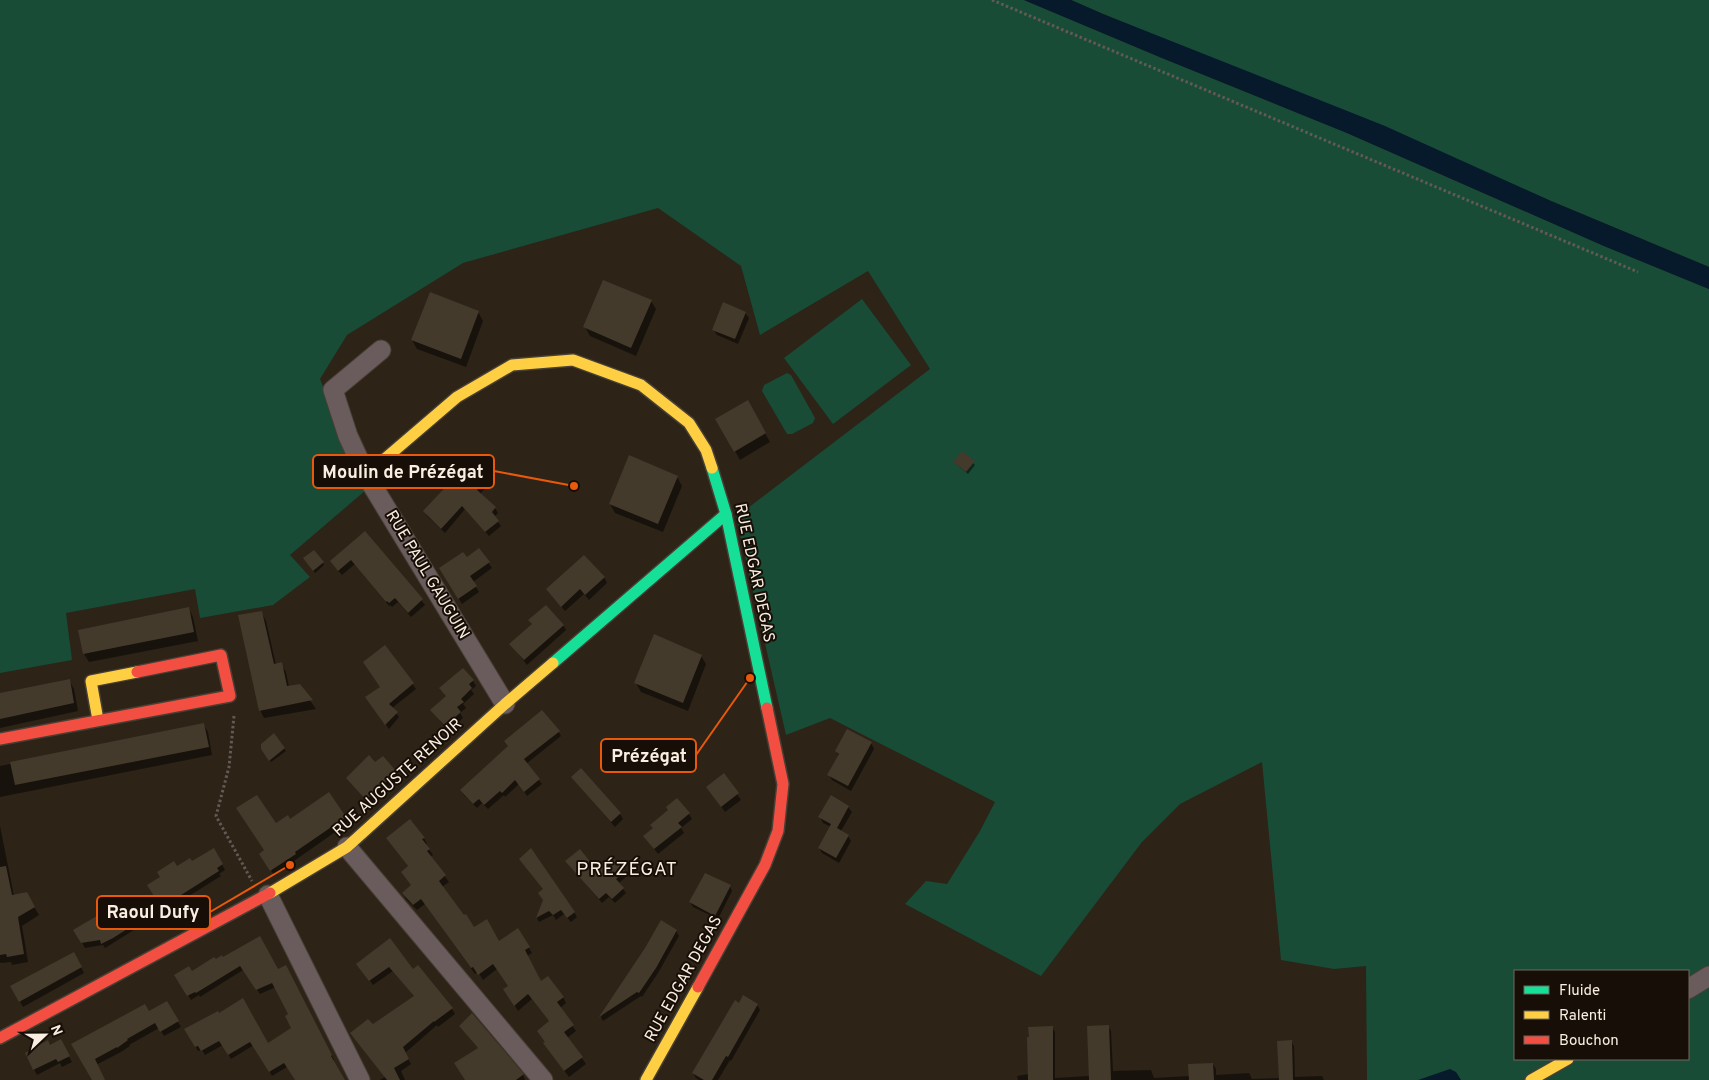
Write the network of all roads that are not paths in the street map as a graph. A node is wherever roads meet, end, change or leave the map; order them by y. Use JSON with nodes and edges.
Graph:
{"nodes":[{"id":1,"x":381,"y":350,"type":"dead end"},
{"id":2,"x":366,"y":475,"type":"junction"},
{"id":3,"x":726,"y":514,"type":"junction"},
{"id":4,"x":506,"y":704,"type":"junction"},
{"id":5,"x":98,"y":720,"type":"junction"},
{"id":6,"x":0,"y":739,"type":"edge"},
{"id":7,"x":347,"y":847,"type":"junction"},
{"id":8,"x":264,"y":897,"type":"junction"},
{"id":9,"x":1709,"y":976,"type":"edge"},
{"id":10,"x":1689,"y":987,"type":"edge"},
{"id":11,"x":0,"y":1038,"type":"edge"},
{"id":12,"x":1566,"y":1060,"type":"edge"},
{"id":13,"x":360,"y":1080,"type":"edge"},
{"id":14,"x":543,"y":1080,"type":"edge"},
{"id":15,"x":646,"y":1080,"type":"edge"},
{"id":16,"x":1532,"y":1080,"type":"edge"}],
"edges":[{"from":1,"to":2,"type":"street","name":"RUE PAUL GAUGUIN"},
{"from":2,"to":3,"type":"street","name":"RUE EDGAR DEGAS"},
{"from":2,"to":4,"type":"street","name":"RUE PAUL GAUGUIN"},
{"from":3,"to":4,"type":"street","name":"RUE AUGUSTE RENOIR"},
{"from":3,"to":15,"type":"street","name":"RUE EDGAR DEGAS"},
{"from":4,"to":7,"type":"street","name":"RUE AUGUSTE RENOIR"},
{"from":5,"to":5,"type":"street"},
{"from":5,"to":6,"type":"street"},
{"from":7,"to":8,"type":"street","name":"RUE AUGUSTE RENOIR"},
{"from":7,"to":14,"type":"street"},
{"from":8,"to":11,"type":"street","name":"RUE AUGUSTE RENOIR"},
{"from":8,"to":13,"type":"street"},
{"from":9,"to":10,"type":"street"},
{"from":12,"to":16,"type":"street"}]}
